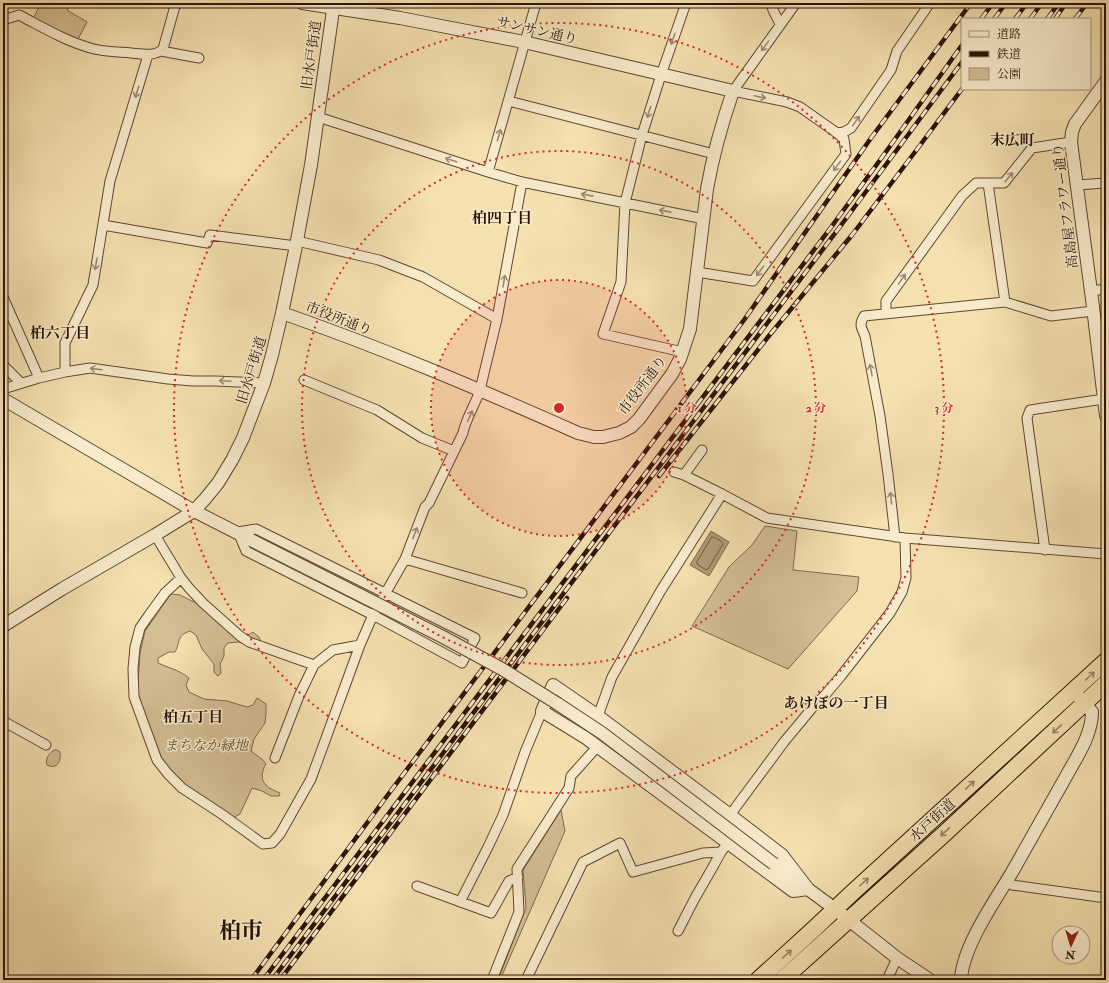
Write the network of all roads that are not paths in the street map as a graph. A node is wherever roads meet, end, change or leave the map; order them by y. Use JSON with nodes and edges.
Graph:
{"nodes":[{"id":1,"x":177,"y":3,"type":"edge"},
{"id":2,"x":302,"y":3,"type":"edge"},
{"id":3,"x":536,"y":3,"type":"edge"},
{"id":4,"x":686,"y":3,"type":"edge"},
{"id":5,"x":771,"y":3,"type":"edge"},
{"id":6,"x":796,"y":3,"type":"edge"},
{"id":7,"x":930,"y":3,"type":"edge"},
{"id":8,"x":333,"y":5,"type":"edge"},
{"id":9,"x":3,"y":20,"type":"edge"},
{"id":10,"x":780,"y":24,"type":"junction"},
{"id":11,"x":524,"y":42,"type":"junction"},
{"id":12,"x":161,"y":51,"type":"junction"},
{"id":13,"x":148,"y":55,"type":"junction"},
{"id":14,"x":199,"y":58,"type":"dead end"},
{"id":15,"x":661,"y":75,"type":"junction"},
{"id":16,"x":1106,"y":81,"type":"edge"},
{"id":17,"x":733,"y":91,"type":"junction"},
{"id":18,"x":1101,"y":99,"type":"edge"},
{"id":19,"x":509,"y":101,"type":"junction"},
{"id":20,"x":318,"y":117,"type":"junction"},
{"id":21,"x":837,"y":133,"type":"junction"},
{"id":22,"x":642,"y":135,"type":"junction"},
{"id":23,"x":1070,"y":142,"type":"junction"},
{"id":24,"x":714,"y":154,"type":"junction"},
{"id":25,"x":488,"y":172,"type":"junction"},
{"id":26,"x":522,"y":182,"type":"junction"},
{"id":27,"x":988,"y":183,"type":"junction"},
{"id":28,"x":1106,"y":184,"type":"edge"},
{"id":29,"x":1077,"y":185,"type":"junction"},
{"id":30,"x":625,"y":203,"type":"junction"},
{"id":31,"x":704,"y":219,"type":"junction"},
{"id":32,"x":103,"y":226,"type":"junction"},
{"id":33,"x":297,"y":243,"type":"junction"},
{"id":34,"x":697,"y":272,"type":"junction"},
{"id":35,"x":1106,"y":289,"type":"edge"},
{"id":36,"x":1091,"y":291,"type":"junction"},
{"id":37,"x":3,"y":298,"type":"edge"},
{"id":38,"x":1005,"y":302,"type":"junction"},
{"id":39,"x":1093,"y":311,"type":"junction"},
{"id":40,"x":282,"y":313,"type":"junction"},
{"id":41,"x":886,"y":313,"type":"junction"},
{"id":42,"x":497,"y":319,"type":"junction"},
{"id":43,"x":683,"y":352,"type":"junction"},
{"id":44,"x":3,"y":365,"type":"edge"},
{"id":45,"x":64,"y":372,"type":"junction"},
{"id":46,"x":39,"y":378,"type":"junction"},
{"id":47,"x":304,"y":380,"type":"dead end"},
{"id":48,"x":21,"y":383,"type":"junction"},
{"id":49,"x":264,"y":383,"type":"junction"},
{"id":50,"x":3,"y":390,"type":"edge"},
{"id":51,"x":480,"y":390,"type":"junction"},
{"id":52,"x":3,"y":399,"type":"edge"},
{"id":53,"x":1104,"y":399,"type":"junction"},
{"id":54,"x":1106,"y":416,"type":"edge"},
{"id":55,"x":702,"y":450,"type":"dead end"},
{"id":56,"x":454,"y":451,"type":"junction"},
{"id":57,"x":674,"y":472,"type":"dead end"},
{"id":58,"x":684,"y":475,"type":"junction"},
{"id":59,"x":722,"y":494,"type":"junction"},
{"id":60,"x":194,"y":510,"type":"junction"},
{"id":61,"x":238,"y":532,"type":"junction"},
{"id":62,"x":155,"y":535,"type":"junction"},
{"id":63,"x":895,"y":537,"type":"junction"},
{"id":64,"x":905,"y":538,"type":"junction"},
{"id":65,"x":1045,"y":550,"type":"junction"},
{"id":66,"x":1106,"y":554,"type":"edge"},
{"id":67,"x":405,"y":559,"type":"junction"},
{"id":68,"x":181,"y":578,"type":"junction"},
{"id":69,"x":386,"y":593,"type":"junction"},
{"id":70,"x":522,"y":593,"type":"dead end"},
{"id":71,"x":373,"y":615,"type":"junction"},
{"id":72,"x":3,"y":626,"type":"edge"},
{"id":73,"x":360,"y":645,"type":"junction"},
{"id":74,"x":1106,"y":661,"type":"edge"},
{"id":75,"x":314,"y":665,"type":"junction"},
{"id":76,"x":1106,"y":683,"type":"edge"},
{"id":77,"x":1073,"y":691,"type":"junction"},
{"id":78,"x":1085,"y":703,"type":"junction"},
{"id":79,"x":542,"y":711,"type":"junction"},
{"id":80,"x":598,"y":716,"type":"junction"},
{"id":81,"x":3,"y":721,"type":"edge"},
{"id":82,"x":586,"y":738,"type":"junction"},
{"id":83,"x":46,"y":745,"type":"dead end"},
{"id":84,"x":597,"y":746,"type":"junction"},
{"id":85,"x":275,"y":758,"type":"dead end"},
{"id":86,"x":730,"y":815,"type":"junction"},
{"id":87,"x":724,"y":848,"type":"junction"},
{"id":88,"x":518,"y":877,"type":"junction"},
{"id":89,"x":1007,"y":880,"type":"junction"},
{"id":90,"x":417,"y":886,"type":"dead end"},
{"id":91,"x":808,"y":889,"type":"junction"},
{"id":92,"x":1106,"y":898,"type":"edge"},
{"id":93,"x":460,"y":902,"type":"junction"},
{"id":94,"x":835,"y":909,"type":"junction"},
{"id":95,"x":849,"y":920,"type":"junction"},
{"id":96,"x":678,"y":931,"type":"dead end"},
{"id":97,"x":898,"y":958,"type":"junction"},
{"id":98,"x":492,"y":980,"type":"edge"},
{"id":99,"x":526,"y":980,"type":"edge"},
{"id":100,"x":758,"y":980,"type":"edge"},
{"id":101,"x":782,"y":980,"type":"edge"},
{"id":102,"x":887,"y":980,"type":"edge"},
{"id":103,"x":930,"y":980,"type":"edge"},
{"id":104,"x":961,"y":980,"type":"edge"}],
"edges":[{"from":1,"to":12,"type":"street"},
{"from":2,"to":8,"type":"street","name":"サンサン通り"},
{"from":3,"to":11,"type":"street"},
{"from":4,"to":15,"type":"street","one_way":true},
{"from":5,"to":10,"type":"street"},
{"from":6,"to":10,"type":"street"},
{"from":21,"to":7,"type":"street","one_way":true},
{"from":8,"to":11,"type":"street","name":"サンサン通り"},
{"from":8,"to":20,"type":"street","name":"旧水戸街道"},
{"from":9,"to":13,"type":"street"},
{"from":10,"to":17,"type":"street","one_way":true},
{"from":11,"to":15,"type":"street","name":"サンサン通り"},
{"from":11,"to":19,"type":"street"},
{"from":12,"to":13,"type":"street"},
{"from":12,"to":14,"type":"street"},
{"from":13,"to":32,"type":"street","one_way":true},
{"from":15,"to":17,"type":"street","name":"サンサン通り"},
{"from":15,"to":22,"type":"street","one_way":true},
{"from":16,"to":18,"type":"street","name":"高島屋フラワー通り"},
{"from":17,"to":21,"type":"street","one_way":true},
{"from":17,"to":24,"type":"street","name":"市役所通り"},
{"from":18,"to":23,"type":"street","name":"高島屋フラワー通り"},
{"from":19,"to":22,"type":"street"},
{"from":25,"to":19,"type":"street","one_way":true},
{"from":25,"to":20,"type":"street","one_way":true},
{"from":20,"to":33,"type":"street","name":"旧水戸街道"},
{"from":21,"to":34,"type":"street","one_way":true},
{"from":22,"to":24,"type":"street"},
{"from":22,"to":30,"type":"street"},
{"from":27,"to":23,"type":"street","one_way":true},
{"from":23,"to":29,"type":"street","name":"高島屋フラワー通り"},
{"from":24,"to":31,"type":"street","name":"市役所通り"},
{"from":25,"to":26,"type":"street"},
{"from":30,"to":26,"type":"street","one_way":true},
{"from":42,"to":26,"type":"street","one_way":true},
{"from":27,"to":38,"type":"street"},
{"from":41,"to":27,"type":"street","one_way":true},
{"from":28,"to":29,"type":"street"},
{"from":29,"to":36,"type":"street","name":"高島屋フラワー通り"},
{"from":31,"to":30,"type":"street","one_way":true},
{"from":30,"to":43,"type":"street"},
{"from":31,"to":34,"type":"street","name":"市役所通り"},
{"from":32,"to":33,"type":"street"},
{"from":32,"to":45,"type":"street","one_way":true},
{"from":33,"to":40,"type":"street","name":"旧水戸街道"},
{"from":33,"to":42,"type":"street"},
{"from":34,"to":43,"type":"street","name":"市役所通り"},
{"from":35,"to":36,"type":"street"},
{"from":36,"to":39,"type":"street","name":"高島屋フラワー通り"},
{"from":37,"to":46,"type":"street"},
{"from":38,"to":39,"type":"street"},
{"from":38,"to":41,"type":"street"},
{"from":39,"to":53,"type":"street","name":"高島屋フラワー通り"},
{"from":40,"to":49,"type":"street","name":"旧水戸街道"},
{"from":40,"to":51,"type":"street","name":"市役所通り"},
{"from":63,"to":41,"type":"street","one_way":true},
{"from":42,"to":51,"type":"street"},
{"from":43,"to":51,"type":"street","name":"市役所通り"},
{"from":44,"to":48,"type":"street"},
{"from":45,"to":46,"type":"street"},
{"from":49,"to":45,"type":"street","one_way":true},
{"from":46,"to":48,"type":"street"},
{"from":47,"to":56,"type":"street"},
{"from":48,"to":50,"type":"street"},
{"from":49,"to":60,"type":"street","name":"旧水戸街道"},
{"from":56,"to":51,"type":"street","one_way":true},
{"from":52,"to":60,"type":"street"},
{"from":53,"to":54,"type":"street","name":"高島屋フラワー通り"},
{"from":53,"to":65,"type":"street"},
{"from":55,"to":58,"type":"street"},
{"from":67,"to":56,"type":"street","one_way":true},
{"from":57,"to":58,"type":"street"},
{"from":58,"to":59,"type":"street"},
{"from":59,"to":63,"type":"street"},
{"from":59,"to":80,"type":"street"},
{"from":60,"to":61,"type":"street"},
{"from":60,"to":62,"type":"street","name":"旧水戸街道"},
{"from":61,"to":69,"type":"street"},
{"from":61,"to":71,"type":"street"},
{"from":61,"to":91,"type":"street","bridge":true},
{"from":62,"to":68,"type":"street"},
{"from":62,"to":72,"type":"street","name":"旧水戸街道"},
{"from":63,"to":64,"type":"street"},
{"from":64,"to":65,"type":"street"},
{"from":64,"to":86,"type":"street"},
{"from":65,"to":66,"type":"street"},
{"from":67,"to":69,"type":"street"},
{"from":67,"to":70,"type":"street"},
{"from":68,"to":73,"type":"street"},
{"from":68,"to":75,"type":"street"},
{"from":69,"to":71,"type":"street"},
{"from":69,"to":71,"type":"street"},
{"from":71,"to":73,"type":"street"},
{"from":73,"to":75,"type":"street"},
{"from":77,"to":74,"type":"highway","name":"水戸街道","one_way":true},
{"from":75,"to":85,"type":"street"},
{"from":76,"to":78,"type":"highway","name":"水戸街道"},
{"from":77,"to":78,"type":"street"},
{"from":94,"to":77,"type":"highway","name":"水戸街道","one_way":true},
{"from":78,"to":89,"type":"street"},
{"from":78,"to":95,"type":"highway","name":"水戸街道","one_way":true},
{"from":79,"to":80,"type":"street"},
{"from":79,"to":82,"type":"street"},
{"from":79,"to":93,"type":"street"},
{"from":80,"to":82,"type":"street"},
{"from":80,"to":86,"type":"street"},
{"from":81,"to":83,"type":"street"},
{"from":82,"to":84,"type":"street"},
{"from":84,"to":87,"type":"street"},
{"from":84,"to":88,"type":"street"},
{"from":86,"to":91,"type":"street"},
{"from":87,"to":91,"type":"street"},
{"from":87,"to":96,"type":"street"},
{"from":87,"to":99,"type":"street"},
{"from":88,"to":93,"type":"street"},
{"from":88,"to":98,"type":"street"},
{"from":89,"to":92,"type":"street"},
{"from":89,"to":104,"type":"street"},
{"from":90,"to":93,"type":"street"},
{"from":91,"to":94,"type":"street"},
{"from":94,"to":95,"type":"street"},
{"from":100,"to":94,"type":"highway","name":"水戸街道","one_way":true},
{"from":95,"to":97,"type":"street"},
{"from":95,"to":101,"type":"highway","name":"水戸街道"},
{"from":97,"to":102,"type":"street"},
{"from":97,"to":103,"type":"street"}]}
